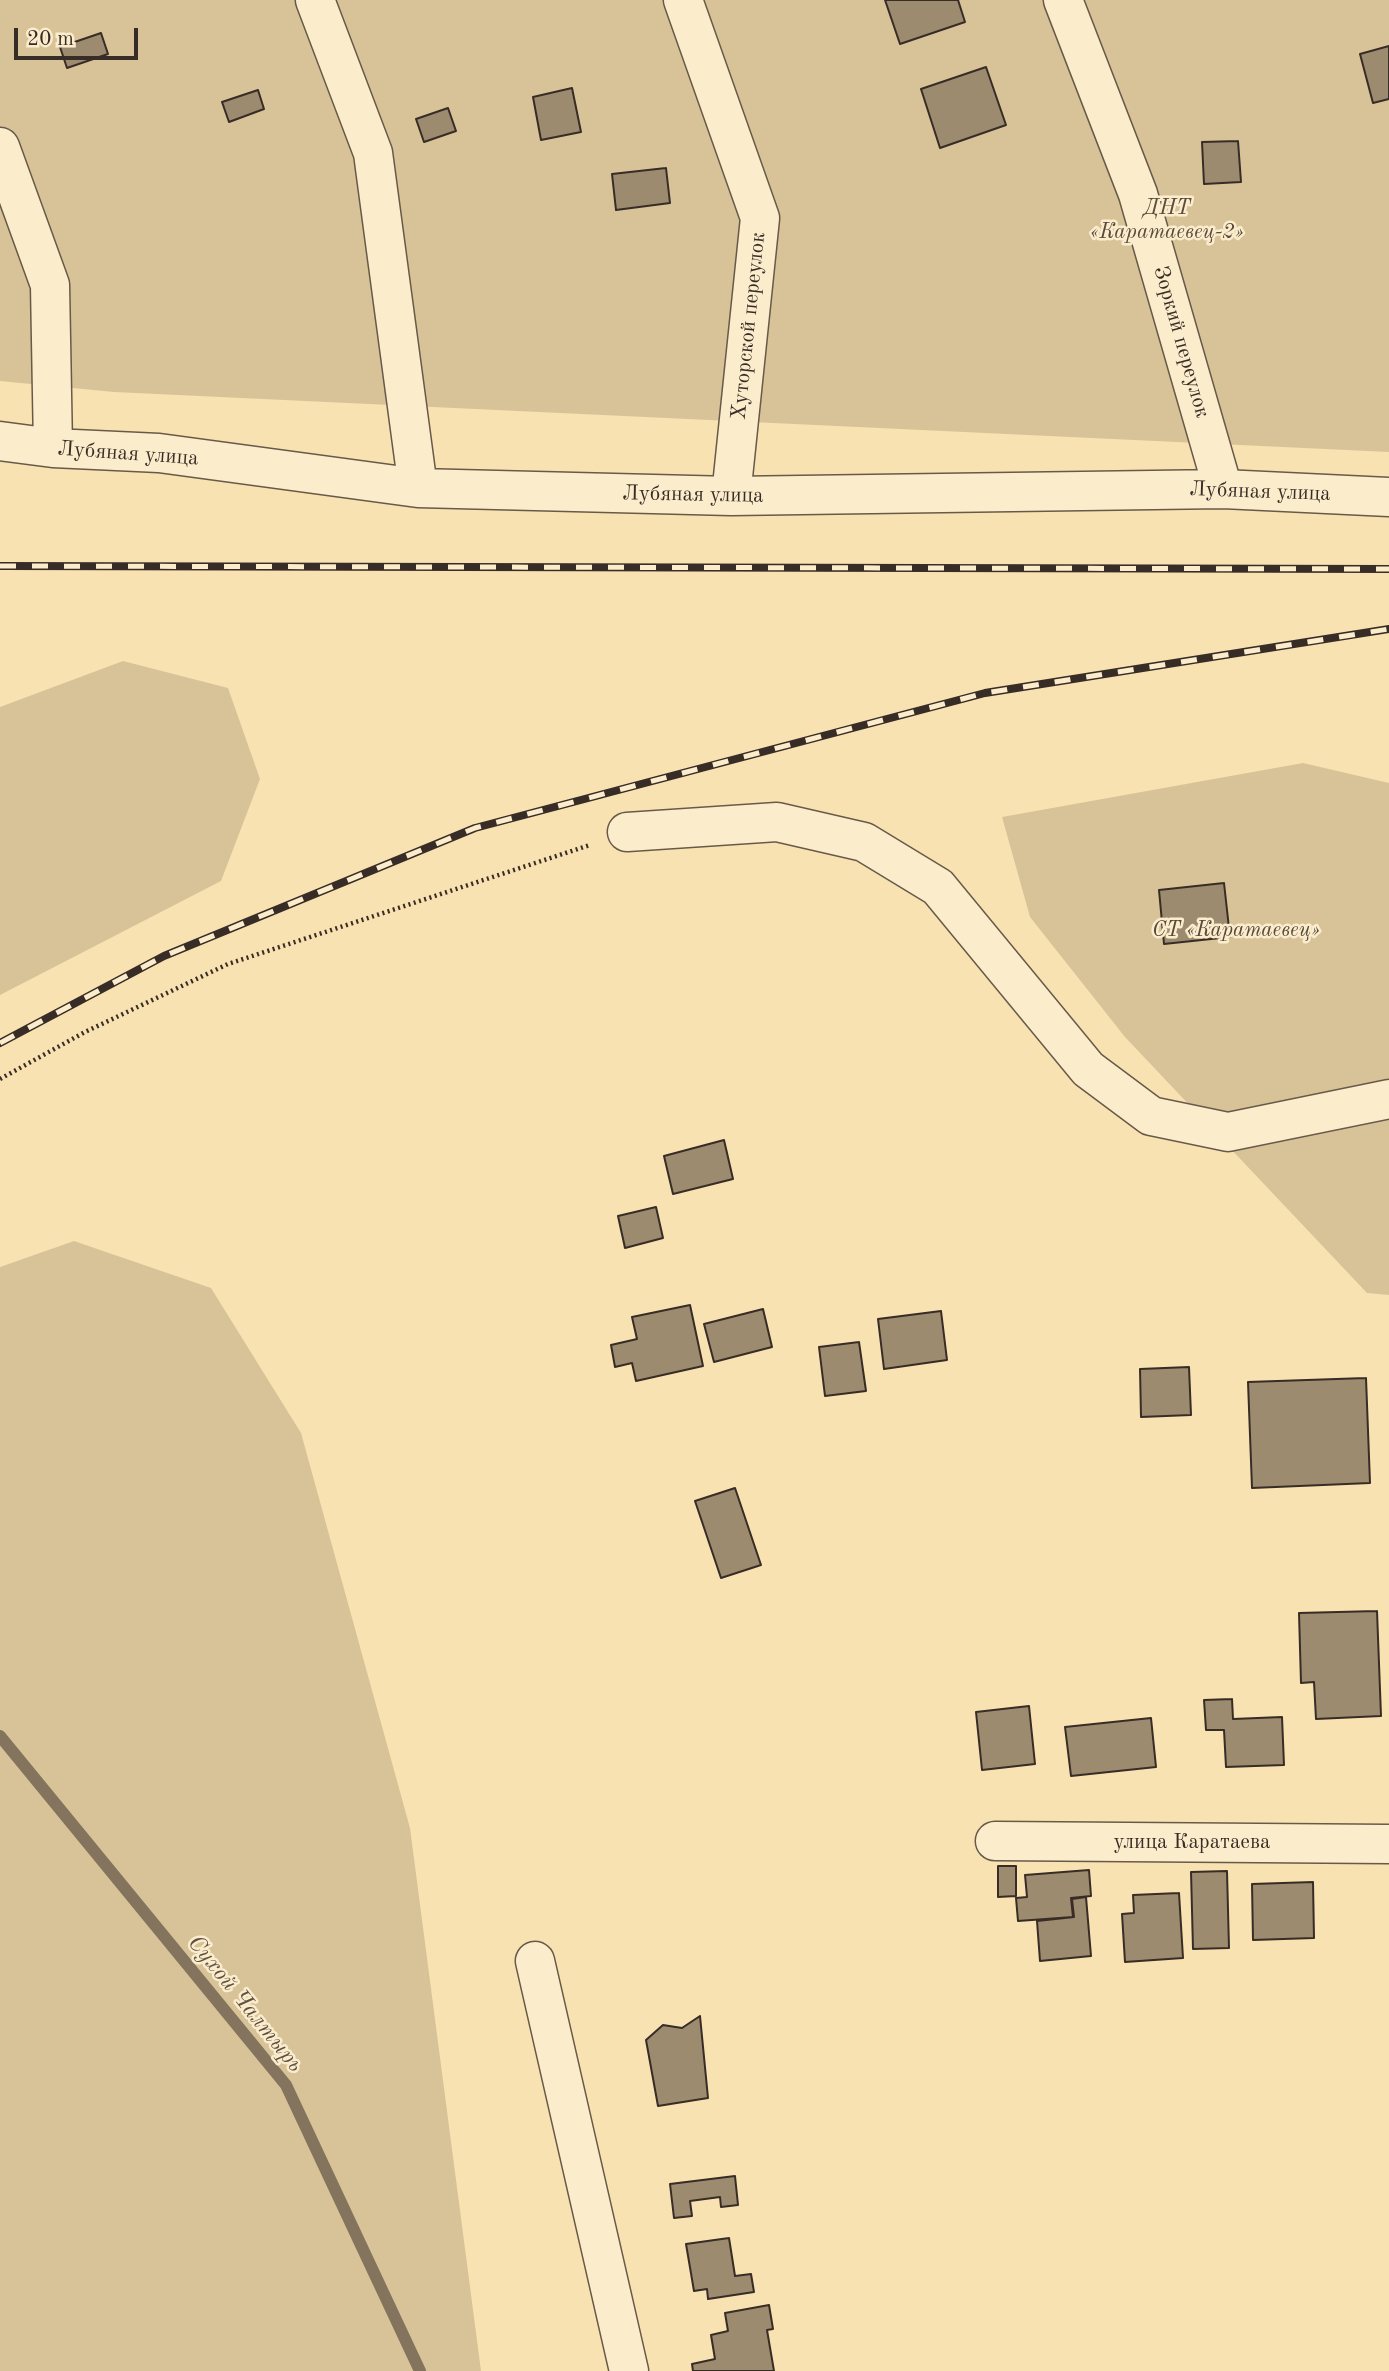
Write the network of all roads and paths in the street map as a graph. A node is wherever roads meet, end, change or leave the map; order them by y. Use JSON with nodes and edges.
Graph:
{"nodes":[{"id":1,"x":315,"y":0,"type":"edge"},
{"id":2,"x":683,"y":0,"type":"edge"},
{"id":3,"x":1063,"y":0,"type":"edge"},
{"id":4,"x":0,"y":148,"type":"edge"},
{"id":5,"x":0,"y":441,"type":"edge"},
{"id":6,"x":53,"y":448,"type":"junction"},
{"id":7,"x":418,"y":488,"type":"junction"},
{"id":8,"x":1223,"y":489,"type":"junction"},
{"id":9,"x":731,"y":496,"type":"junction"},
{"id":10,"x":1389,"y":497,"type":"edge"},
{"id":11,"x":627,"y":832,"type":"joint"},
{"id":12,"x":0,"y":1079,"type":"edge"},
{"id":13,"x":1389,"y":1099,"type":"edge"},
{"id":14,"x":995,"y":1841,"type":"dead end"},
{"id":15,"x":1389,"y":1844,"type":"edge"},
{"id":16,"x":536,"y":1961,"type":"dead end"},
{"id":17,"x":629,"y":2371,"type":"edge"}],
"edges":[{"from":1,"to":7,"type":"street"},
{"from":2,"to":9,"type":"street","name":"Хуторской переулок"},
{"from":3,"to":8,"type":"street","name":"Зоркий переулок"},
{"from":4,"to":6,"type":"street"},
{"from":5,"to":6,"type":"street","name":"Лубяная улица"},
{"from":6,"to":7,"type":"street","name":"Лубяная улица"},
{"from":7,"to":9,"type":"street","name":"Лубяная улица"},
{"from":8,"to":9,"type":"street","name":"Лубяная улица"},
{"from":8,"to":10,"type":"street","name":"Лубяная улица"},
{"from":11,"to":12,"type":"path"},
{"from":11,"to":13,"type":"street"},
{"from":14,"to":15,"type":"street","name":"улица Каратаева"},
{"from":16,"to":17,"type":"street"}]}
